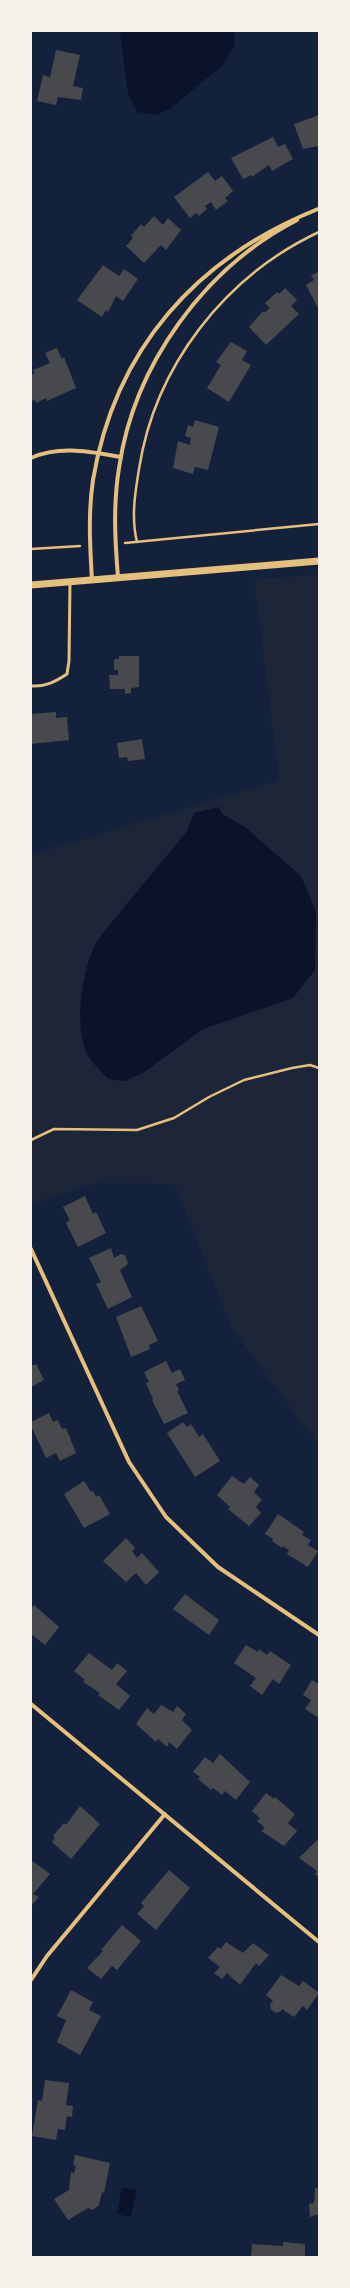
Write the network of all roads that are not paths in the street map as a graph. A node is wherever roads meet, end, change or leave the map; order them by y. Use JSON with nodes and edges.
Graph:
{"nodes":[{"id":1,"x":319,"y":209,"type":"edge"},
{"id":2,"x":99,"y":453,"type":"junction"},
{"id":3,"x":121,"y":457,"type":"junction"},
{"id":4,"x":31,"y":458,"type":"edge"},
{"id":5,"x":319,"y":561,"type":"edge"},
{"id":6,"x":118,"y":577,"type":"junction"},
{"id":7,"x":92,"y":580,"type":"junction"},
{"id":8,"x":70,"y":582,"type":"junction"},
{"id":9,"x":31,"y":585,"type":"edge"},
{"id":10,"x":31,"y":686,"type":"edge"},
{"id":11,"x":31,"y":1249,"type":"edge"},
{"id":12,"x":319,"y":1635,"type":"edge"},
{"id":13,"x":31,"y":1704,"type":"edge"},
{"id":14,"x":165,"y":1814,"type":"junction"},
{"id":15,"x":319,"y":1942,"type":"edge"},
{"id":16,"x":31,"y":1980,"type":"edge"}],
"edges":[{"from":1,"to":2,"type":"street"},
{"from":1,"to":3,"type":"street"},
{"from":2,"to":3,"type":"street"},
{"from":2,"to":4,"type":"street"},
{"from":2,"to":7,"type":"street"},
{"from":3,"to":6,"type":"street"},
{"from":5,"to":6,"type":"street"},
{"from":6,"to":7,"type":"street"},
{"from":7,"to":8,"type":"street"},
{"from":8,"to":9,"type":"street"},
{"from":8,"to":10,"type":"lane"},
{"from":11,"to":12,"type":"street"},
{"from":13,"to":14,"type":"street"},
{"from":14,"to":15,"type":"street"},
{"from":14,"to":16,"type":"street"}]}
